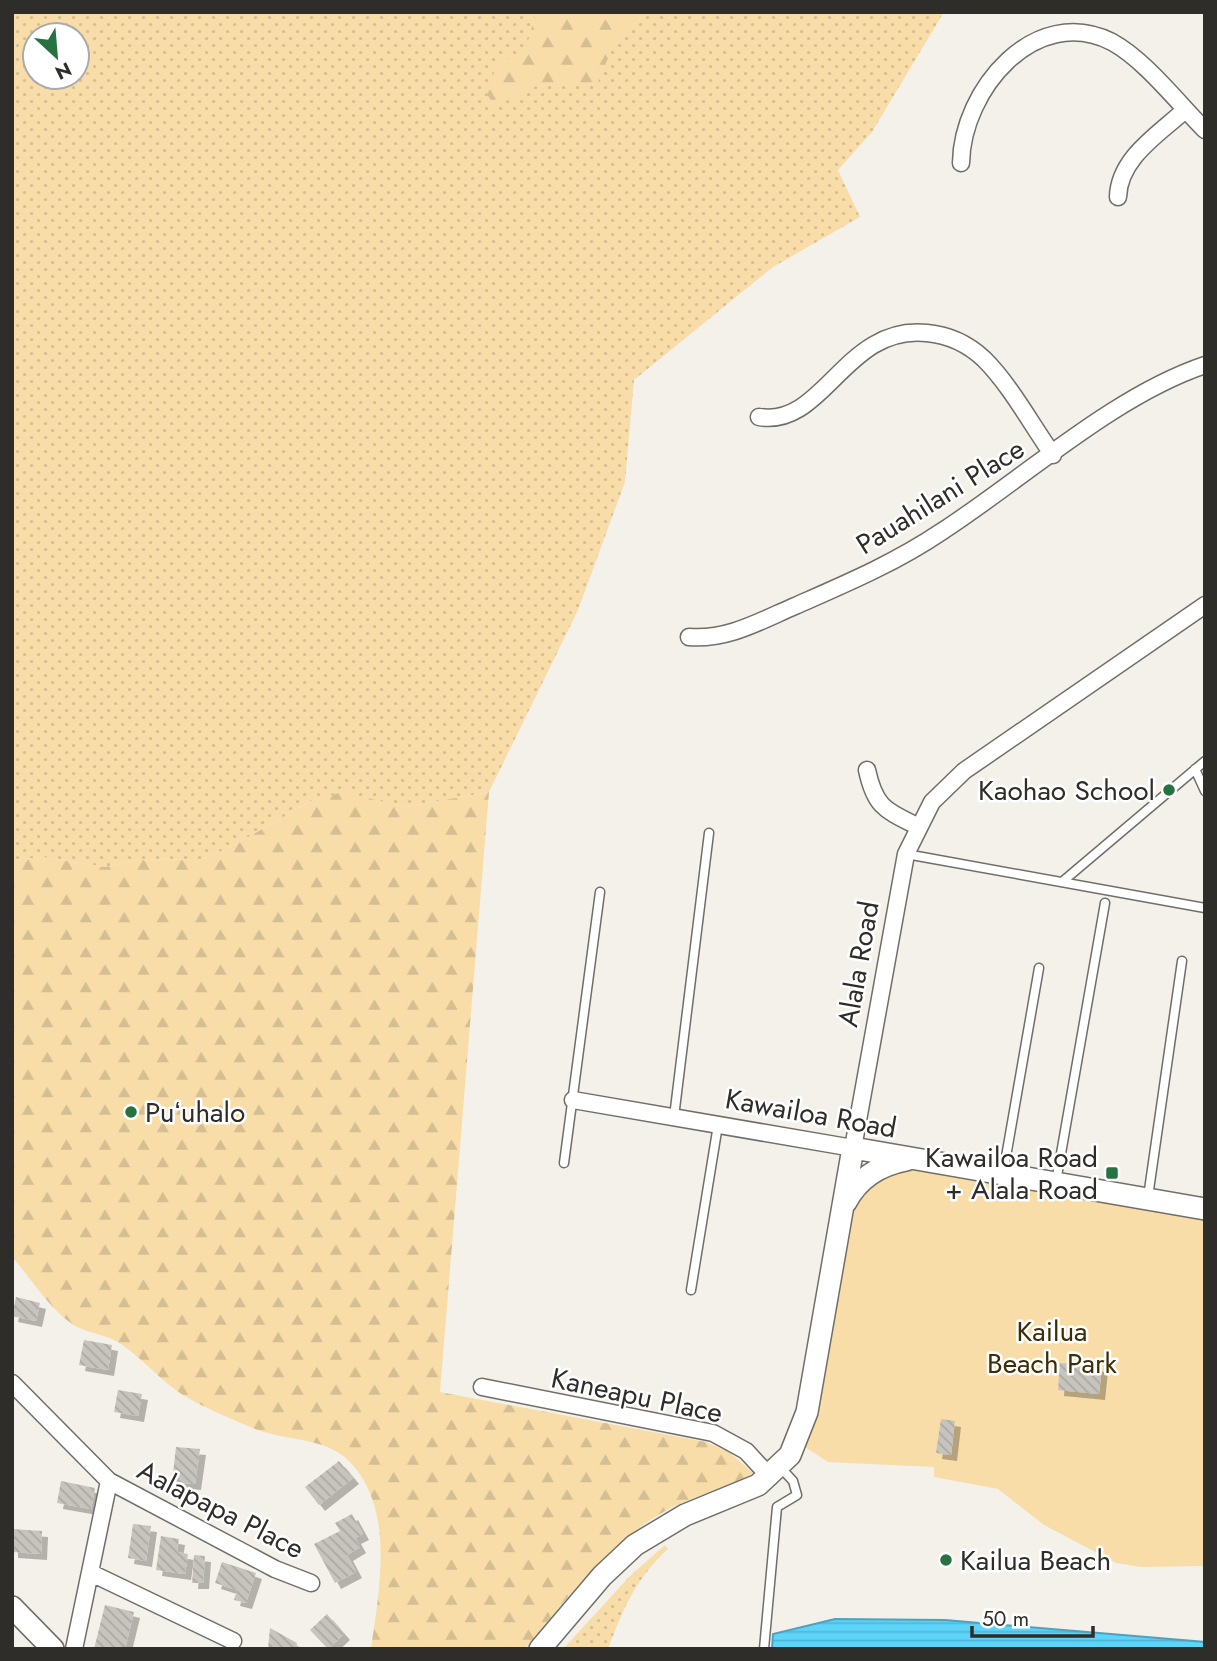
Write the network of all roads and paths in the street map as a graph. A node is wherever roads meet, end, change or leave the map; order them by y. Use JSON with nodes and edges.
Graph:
{"nodes":[{"id":1,"x":1185,"y":110,"type":"junction"},
{"id":2,"x":1205,"y":130,"type":"edge"},
{"id":3,"x":961,"y":163,"type":"dead end"},
{"id":4,"x":1118,"y":197,"type":"dead end"},
{"id":5,"x":1205,"y":365,"type":"edge"},
{"id":6,"x":759,"y":417,"type":"dead end"},
{"id":7,"x":1053,"y":455,"type":"junction"},
{"id":8,"x":1205,"y":605,"type":"edge"},
{"id":9,"x":689,"y":636,"type":"dead end"},
{"id":10,"x":1205,"y":761,"type":"edge"},
{"id":11,"x":1195,"y":769,"type":"junction"},
{"id":12,"x":867,"y":770,"type":"dead end"},
{"id":13,"x":1205,"y":791,"type":"edge"},
{"id":14,"x":917,"y":826,"type":"junction"},
{"id":15,"x":709,"y":833,"type":"dead end"},
{"id":16,"x":906,"y":854,"type":"junction"},
{"id":17,"x":1062,"y":882,"type":"junction"},
{"id":18,"x":600,"y":892,"type":"dead end"},
{"id":19,"x":1105,"y":902,"type":"dead end"},
{"id":20,"x":1205,"y":908,"type":"edge"},
{"id":21,"x":1182,"y":961,"type":"dead end"},
{"id":22,"x":1039,"y":968,"type":"dead end"},
{"id":23,"x":573,"y":1100,"type":"junction"},
{"id":24,"x":674,"y":1117,"type":"junction"},
{"id":25,"x":718,"y":1125,"type":"junction"},
{"id":26,"x":853,"y":1148,"type":"junction"},
{"id":27,"x":915,"y":1159,"type":"junction"},
{"id":28,"x":564,"y":1163,"type":"dead end"},
{"id":29,"x":1003,"y":1174,"type":"junction"},
{"id":30,"x":1056,"y":1182,"type":"junction"},
{"id":31,"x":1148,"y":1199,"type":"junction"},
{"id":32,"x":1205,"y":1209,"type":"edge"},
{"id":33,"x":843,"y":1210,"type":"junction"},
{"id":34,"x":691,"y":1290,"type":"dead end"},
{"id":35,"x":12,"y":1383,"type":"edge"},
{"id":36,"x":482,"y":1387,"type":"dead end"},
{"id":37,"x":775,"y":1472,"type":"junction"},
{"id":38,"x":109,"y":1481,"type":"junction"},
{"id":39,"x":91,"y":1573,"type":"junction"},
{"id":40,"x":311,"y":1583,"type":"dead end"},
{"id":41,"x":12,"y":1607,"type":"edge"},
{"id":42,"x":233,"y":1641,"type":"dead end"},
{"id":43,"x":53,"y":1649,"type":"edge"},
{"id":44,"x":74,"y":1649,"type":"edge"},
{"id":45,"x":540,"y":1649,"type":"edge"},
{"id":46,"x":764,"y":1649,"type":"edge"}],
"edges":[{"from":1,"to":2,"type":"street"},
{"from":1,"to":3,"type":"street"},
{"from":1,"to":4,"type":"street"},
{"from":5,"to":7,"type":"street","name":"Pauahilani Place"},
{"from":6,"to":7,"type":"street"},
{"from":7,"to":9,"type":"street","name":"Pauahilani Place"},
{"from":8,"to":14,"type":"street","name":"Alala Road"},
{"from":10,"to":11,"type":"lane"},
{"from":11,"to":13,"type":"lane"},
{"from":11,"to":17,"type":"lane"},
{"from":12,"to":14,"type":"street"},
{"from":14,"to":16,"type":"street","name":"Alala Road"},
{"from":15,"to":24,"type":"lane"},
{"from":16,"to":17,"type":"lane"},
{"from":16,"to":26,"type":"street","name":"Alala Road"},
{"from":17,"to":20,"type":"lane"},
{"from":18,"to":23,"type":"lane"},
{"from":19,"to":30,"type":"lane"},
{"from":21,"to":31,"type":"lane"},
{"from":22,"to":29,"type":"lane"},
{"from":23,"to":24,"type":"street","name":"Kawailoa Road"},
{"from":23,"to":28,"type":"lane"},
{"from":24,"to":25,"type":"street","name":"Kawailoa Road"},
{"from":25,"to":26,"type":"street","name":"Kawailoa Road"},
{"from":25,"to":34,"type":"lane"},
{"from":26,"to":27,"type":"street","name":"Kawailoa Road"},
{"from":26,"to":33,"type":"street","name":"Alala Road"},
{"from":27,"to":29,"type":"street","name":"Kawailoa Road"},
{"from":27,"to":33,"type":"street"},
{"from":29,"to":30,"type":"street","name":"Kawailoa Road"},
{"from":30,"to":31,"type":"street","name":"Kawailoa Road"},
{"from":31,"to":32,"type":"street","name":"Kawailoa Road"},
{"from":33,"to":37,"type":"street","name":"Alala Road"},
{"from":35,"to":38,"type":"street","name":"Aalapapa Place"},
{"from":36,"to":37,"type":"street","name":"Kaneapu Place"},
{"from":37,"to":45,"type":"street"},
{"from":37,"to":46,"type":"lane"},
{"from":38,"to":39,"type":"street","name":"Aalapapa Place"},
{"from":38,"to":40,"type":"street","name":"Aalapapa Place"},
{"from":39,"to":42,"type":"street"},
{"from":39,"to":44,"type":"street","name":"Aalapapa Place"},
{"from":41,"to":43,"type":"street"}]}
